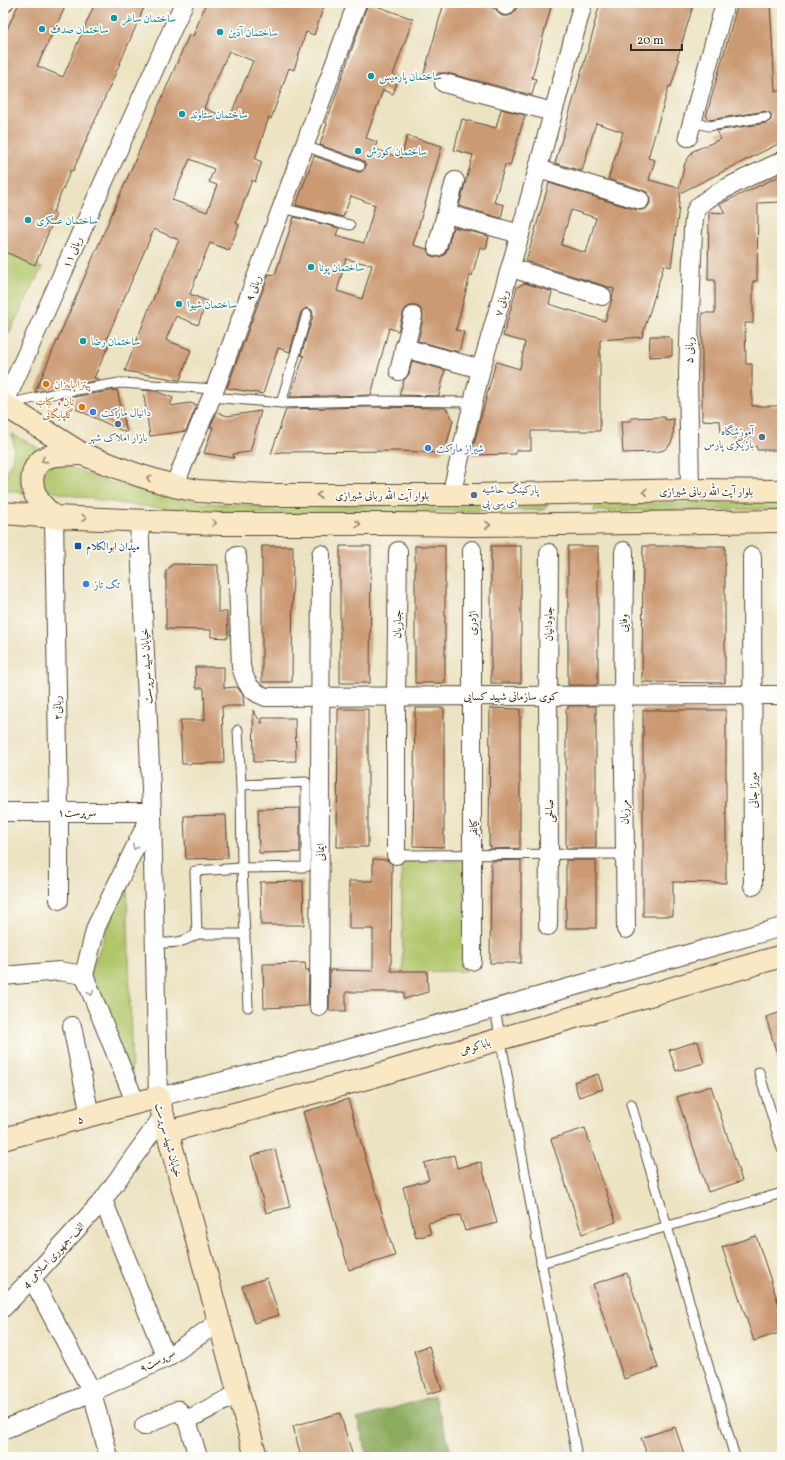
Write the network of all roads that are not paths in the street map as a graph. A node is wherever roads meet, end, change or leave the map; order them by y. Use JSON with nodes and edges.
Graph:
{"nodes":[{"id":1,"x":184,"y":3,"type":"edge"},
{"id":2,"x":357,"y":3,"type":"edge"},
{"id":3,"x":583,"y":3,"type":"edge"},
{"id":4,"x":725,"y":3,"type":"edge"},
{"id":5,"x":444,"y":83,"type":"dead end"},
{"id":6,"x":554,"y":112,"type":"junction"},
{"id":7,"x":766,"y":118,"type":"dead end"},
{"id":8,"x":690,"y":130,"type":"joint"},
{"id":9,"x":305,"y":146,"type":"junction"},
{"id":10,"x":782,"y":161,"type":"edge"},
{"id":11,"x":360,"y":166,"type":"dead end"},
{"id":12,"x":538,"y":169,"type":"junction"},
{"id":13,"x":455,"y":181,"type":"dead end"},
{"id":14,"x":640,"y":200,"type":"dead end"},
{"id":15,"x":282,"y":208,"type":"junction"},
{"id":16,"x":447,"y":214,"type":"junction"},
{"id":17,"x":350,"y":226,"type":"dead end"},
{"id":18,"x":520,"y":234,"type":"junction"},
{"id":19,"x":437,"y":247,"type":"dead end"},
{"id":20,"x":511,"y":268,"type":"junction"},
{"id":21,"x":602,"y":296,"type":"dead end"},
{"id":22,"x":307,"y":314,"type":"dead end"},
{"id":23,"x":413,"y":316,"type":"dead end"},
{"id":24,"x":404,"y":348,"type":"junction"},
{"id":25,"x":481,"y":369,"type":"junction"},
{"id":26,"x":399,"y":371,"type":"dead end"},
{"id":27,"x":213,"y":393,"type":"junction"},
{"id":28,"x":473,"y":402,"type":"junction"},
{"id":29,"x":281,"y":403,"type":"junction"},
{"id":30,"x":3,"y":404,"type":"edge"},
{"id":31,"x":82,"y":454,"type":"junction"},
{"id":32,"x":174,"y":486,"type":"junction"},
{"id":33,"x":690,"y":490,"type":"junction"},
{"id":34,"x":782,"y":491,"type":"edge"},
{"id":35,"x":575,"y":494,"type":"junction"},
{"id":36,"x":451,"y":495,"type":"junction"},
{"id":37,"x":3,"y":512,"type":"edge"},
{"id":38,"x":54,"y":517,"type":"junction"},
{"id":39,"x":139,"y":520,"type":"junction"},
{"id":40,"x":782,"y":521,"type":"edge"},
{"id":41,"x":574,"y":524,"type":"junction"},
{"id":42,"x":472,"y":550,"type":"dead end"},
{"id":43,"x":398,"y":551,"type":"dead end"},
{"id":44,"x":624,"y":551,"type":"dead end"},
{"id":45,"x":549,"y":553,"type":"dead end"},
{"id":46,"x":321,"y":554,"type":"dead end"},
{"id":47,"x":237,"y":556,"type":"dead end"},
{"id":48,"x":752,"y":556,"type":"dead end"},
{"id":49,"x":471,"y":695,"type":"junction"},
{"id":50,"x":623,"y":695,"type":"junction"},
{"id":51,"x":752,"y":695,"type":"junction"},
{"id":52,"x":782,"y":695,"type":"edge"},
{"id":53,"x":320,"y":696,"type":"junction"},
{"id":54,"x":548,"y":696,"type":"junction"},
{"id":55,"x":396,"y":697,"type":"junction"},
{"id":56,"x":238,"y":730,"type":"dead end"},
{"id":57,"x":241,"y":785,"type":"junction"},
{"id":58,"x":3,"y":812,"type":"edge"},
{"id":59,"x":59,"y":812,"type":"junction"},
{"id":60,"x":152,"y":812,"type":"junction"},
{"id":61,"x":473,"y":854,"type":"junction"},
{"id":62,"x":549,"y":854,"type":"junction"},
{"id":63,"x":624,"y":854,"type":"junction"},
{"id":64,"x":396,"y":855,"type":"joint"},
{"id":65,"x":242,"y":868,"type":"junction"},
{"id":66,"x":753,"y":886,"type":"dead end"},
{"id":67,"x":59,"y":900,"type":"dead end"},
{"id":68,"x":548,"y":926,"type":"dead end"},
{"id":69,"x":782,"y":927,"type":"edge"},
{"id":70,"x":626,"y":929,"type":"dead end"},
{"id":71,"x":197,"y":934,"type":"junction"},
{"id":72,"x":245,"y":934,"type":"junction"},
{"id":73,"x":154,"y":943,"type":"junction"},
{"id":74,"x":782,"y":956,"type":"edge"},
{"id":75,"x":472,"y":961,"type":"dead end"},
{"id":76,"x":84,"y":975,"type":"junction"},
{"id":77,"x":3,"y":976,"type":"edge"},
{"id":78,"x":248,"y":1007,"type":"dead end"},
{"id":79,"x":320,"y":1007,"type":"dead end"},
{"id":80,"x":495,"y":1009,"type":"junction"},
{"id":81,"x":72,"y":1026,"type":"dead end"},
{"id":82,"x":759,"y":1072,"type":"dead end"},
{"id":83,"x":136,"y":1104,"type":"junction"},
{"id":84,"x":631,"y":1104,"type":"dead end"},
{"id":85,"x":162,"y":1115,"type":"junction"},
{"id":86,"x":90,"y":1116,"type":"junction"},
{"id":87,"x":3,"y":1139,"type":"edge"},
{"id":88,"x":782,"y":1149,"type":"edge"},
{"id":89,"x":782,"y":1193,"type":"edge"},
{"id":90,"x":103,"y":1200,"type":"junction"},
{"id":91,"x":668,"y":1226,"type":"junction"},
{"id":92,"x":542,"y":1263,"type":"junction"},
{"id":93,"x":32,"y":1278,"type":"junction"},
{"id":94,"x":3,"y":1308,"type":"edge"},
{"id":95,"x":219,"y":1322,"type":"junction"},
{"id":96,"x":166,"y":1358,"type":"junction"},
{"id":97,"x":92,"y":1392,"type":"junction"},
{"id":98,"x":239,"y":1393,"type":"junction"},
{"id":99,"x":187,"y":1420,"type":"junction"},
{"id":100,"x":144,"y":1426,"type":"dead end"},
{"id":101,"x":3,"y":1430,"type":"edge"},
{"id":102,"x":109,"y":1457,"type":"edge"},
{"id":103,"x":198,"y":1457,"type":"edge"},
{"id":104,"x":256,"y":1457,"type":"edge"},
{"id":105,"x":577,"y":1457,"type":"edge"},
{"id":106,"x":735,"y":1457,"type":"edge"}],
"edges":[{"from":1,"to":30,"type":"street","name":"ربانی ۱۱"},
{"from":2,"to":9,"type":"street","name":"ربانی ۹"},
{"from":3,"to":6,"type":"street","name":"ربانی ۷"},
{"from":4,"to":8,"type":"street"},
{"from":5,"to":6,"type":"street"},
{"from":6,"to":12,"type":"street","name":"ربانی ۷"},
{"from":7,"to":8,"type":"lane"},
{"from":9,"to":11,"type":"lane"},
{"from":9,"to":15,"type":"street","name":"ربانی ۹"},
{"from":10,"to":33,"type":"street","name":"ربانی ۵"},
{"from":12,"to":14,"type":"street"},
{"from":12,"to":18,"type":"street","name":"ربانی ۷"},
{"from":13,"to":16,"type":"street"},
{"from":15,"to":17,"type":"lane"},
{"from":15,"to":27,"type":"street","name":"ربانی ۹"},
{"from":16,"to":18,"type":"street"},
{"from":16,"to":19,"type":"street"},
{"from":18,"to":20,"type":"street","name":"ربانی ۷"},
{"from":20,"to":21,"type":"street"},
{"from":20,"to":25,"type":"street","name":"ربانی ۷"},
{"from":22,"to":29,"type":"lane"},
{"from":23,"to":24,"type":"street"},
{"from":24,"to":25,"type":"street"},
{"from":24,"to":26,"type":"street"},
{"from":25,"to":28,"type":"street","name":"ربانی ۷"},
{"from":27,"to":29,"type":"lane"},
{"from":27,"to":30,"type":"lane"},
{"from":27,"to":32,"type":"street","name":"ربانی ۹"},
{"from":28,"to":29,"type":"lane"},
{"from":28,"to":36,"type":"street","name":"ربانی ۷"},
{"from":30,"to":31,"type":"main road","name":"بلوار آیت الله ربانی شیرازی"},
{"from":32,"to":31,"type":"main road","name":"بلوار آیت الله ربانی شیرازی","one_way":true},
{"from":31,"to":38,"type":"main road","one_way":true},
{"from":36,"to":32,"type":"main road","name":"بلوار آیت الله ربانی شیرازی","one_way":true},
{"from":33,"to":34,"type":"main road","name":"بلوار آیت الله ربانی شیرازی"},
{"from":33,"to":35,"type":"main road","name":"بلوار آیت الله ربانی شیرازی","one_way":true},
{"from":35,"to":36,"type":"main road","name":"بلوار آیت الله ربانی شیرازی"},
{"from":35,"to":41,"type":"main road"},
{"from":37,"to":38,"type":"main road"},
{"from":38,"to":39,"type":"main road","one_way":true},
{"from":38,"to":59,"type":"street","name":"ربانی۲"},
{"from":39,"to":41,"type":"main road","one_way":true},
{"from":39,"to":60,"type":"street","name":"خیابان شهید سرپرست"},
{"from":40,"to":41,"type":"main road"},
{"from":42,"to":49,"type":"street","name":"اژدری"},
{"from":43,"to":55,"type":"street","name":"جباریان"},
{"from":44,"to":50,"type":"street","name":"وفایی"},
{"from":45,"to":54,"type":"street","name":"جاودانیان"},
{"from":46,"to":53,"type":"street","name":"ایمانی"},
{"from":47,"to":53,"type":"street","name":"کوی سازمانی شهید کسایی"},
{"from":48,"to":51,"type":"street","name":"میرزا جانی"},
{"from":49,"to":54,"type":"street","name":"کوی سازمانی شهید کسایی"},
{"from":49,"to":55,"type":"street","name":"کوی سازمانی شهید کسایی"},
{"from":49,"to":61,"type":"street","name":"کیانفر"},
{"from":50,"to":51,"type":"street","name":"کوی سازمانی شهید کسایی"},
{"from":50,"to":54,"type":"street","name":"کوی سازمانی شهید کسایی"},
{"from":50,"to":63,"type":"street","name":"مرزبان"},
{"from":51,"to":52,"type":"street","name":"کوی سازمانی شهید کسایی"},
{"from":51,"to":66,"type":"street","name":"میرزا جانی"},
{"from":53,"to":55,"type":"street","name":"کوی سازمانی شهید کسایی"},
{"from":53,"to":79,"type":"street","name":"ایمانی"},
{"from":54,"to":62,"type":"street","name":"صالحی"},
{"from":55,"to":64,"type":"street","name":"جباریان"},
{"from":56,"to":57,"type":"lane"},
{"from":57,"to":65,"type":"lane"},
{"from":57,"to":65,"type":"lane"},
{"from":58,"to":59,"type":"street","name":"سرپرست۱"},
{"from":59,"to":60,"type":"street","name":"سرپرست۱"},
{"from":59,"to":67,"type":"street","name":"ربانی۲"},
{"from":60,"to":73,"type":"street","name":"خیابان شهید سرپرست"},
{"from":60,"to":76,"type":"street","name":"خیابان شهید سرپرست","one_way":true},
{"from":61,"to":62,"type":"lane"},
{"from":61,"to":64,"type":"lane"},
{"from":61,"to":75,"type":"street","name":"کیانفر"},
{"from":62,"to":63,"type":"lane"},
{"from":62,"to":68,"type":"street","name":"صالحی"},
{"from":63,"to":70,"type":"street","name":"مرزبان"},
{"from":65,"to":71,"type":"lane"},
{"from":65,"to":72,"type":"lane"},
{"from":69,"to":80,"type":"street"},
{"from":71,"to":72,"type":"lane"},
{"from":71,"to":73,"type":"lane"},
{"from":72,"to":78,"type":"lane"},
{"from":73,"to":85,"type":"street","name":"خیابان شهید سرپرست"},
{"from":74,"to":85,"type":"main road","name":"باباکوهی"},
{"from":76,"to":77,"type":"street"},
{"from":76,"to":83,"type":"street","one_way":true},
{"from":80,"to":85,"type":"street"},
{"from":80,"to":92,"type":"lane"},
{"from":81,"to":86,"type":"street"},
{"from":82,"to":88,"type":"lane"},
{"from":83,"to":85,"type":"main road","name":"۵"},
{"from":83,"to":86,"type":"main road","name":"۵"},
{"from":84,"to":91,"type":"lane"},
{"from":85,"to":90,"type":"street","name":"4 الف-جمهوری اسلامی"},
{"from":85,"to":95,"type":"main road","name":"خیابان شهید سرپرست"},
{"from":86,"to":87,"type":"main road","name":"۵"},
{"from":89,"to":91,"type":"lane"},
{"from":90,"to":93,"type":"street","name":"4 الف-جمهوری اسلامی"},
{"from":90,"to":96,"type":"street"},
{"from":91,"to":92,"type":"lane"},
{"from":91,"to":106,"type":"lane"},
{"from":92,"to":105,"type":"lane"},
{"from":93,"to":94,"type":"street","name":"4 الف-جمهوری اسلامی"},
{"from":93,"to":97,"type":"street"},
{"from":95,"to":96,"type":"street","name":"سرپرست۹"},
{"from":95,"to":98,"type":"main road","name":"خیابان شهید سرپرست"},
{"from":96,"to":97,"type":"street","name":"سرپرست۹"},
{"from":97,"to":101,"type":"street","name":"سرپرست۹"},
{"from":97,"to":102,"type":"street"},
{"from":98,"to":99,"type":"street"},
{"from":98,"to":104,"type":"main road","name":"خیابان شهید سرپرست"},
{"from":99,"to":100,"type":"street"},
{"from":99,"to":103,"type":"street"}]}
